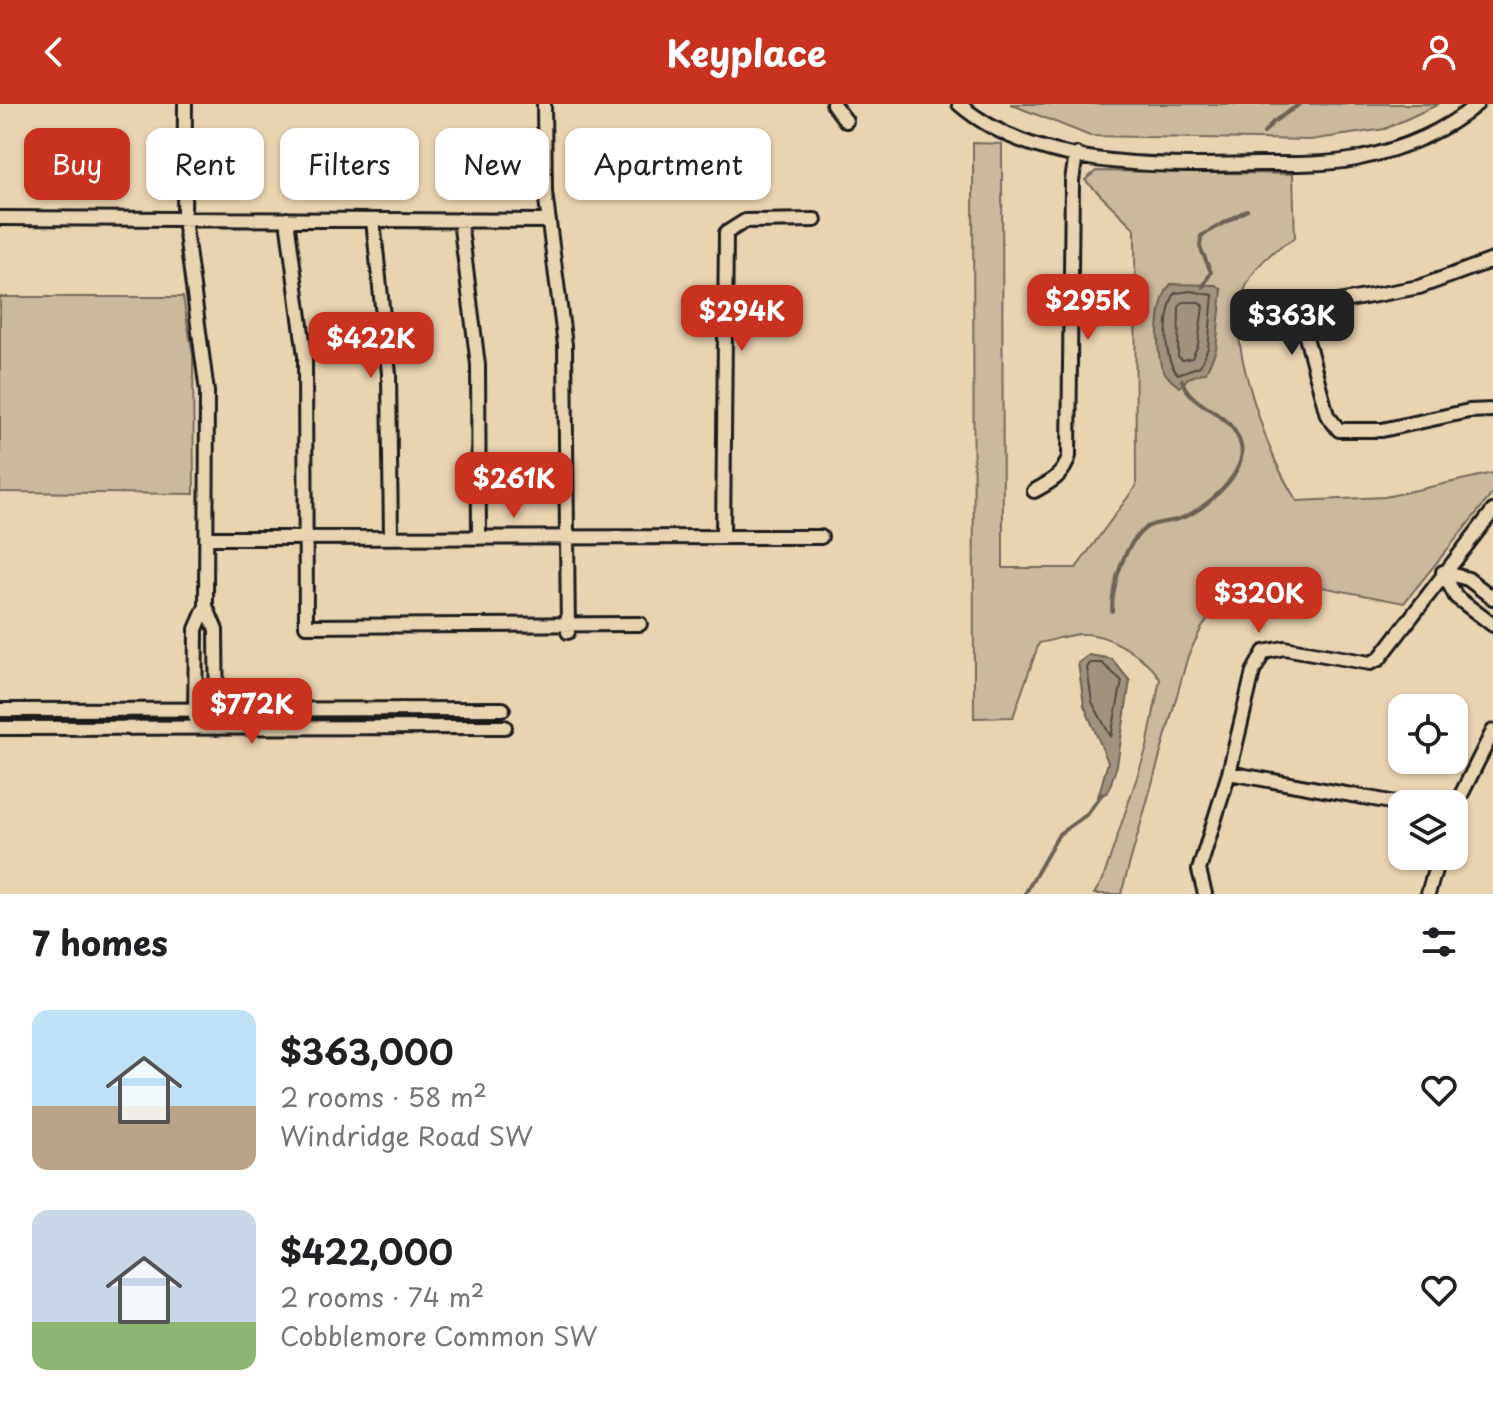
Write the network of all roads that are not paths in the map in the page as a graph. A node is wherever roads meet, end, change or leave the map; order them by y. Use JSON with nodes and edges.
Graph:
{"nodes":[{"id":1,"x":185,"y":104,"type":"edge"},
{"id":2,"x":544,"y":104,"type":"edge"},
{"id":3,"x":833,"y":104,"type":"edge"},
{"id":4,"x":959,"y":104,"type":"edge"},
{"id":5,"x":1477,"y":104,"type":"edge"},
{"id":6,"x":846,"y":121,"type":"dead end"},
{"id":7,"x":1076,"y":154,"type":"junction"},
{"id":8,"x":0,"y":218,"type":"edge"},
{"id":9,"x":184,"y":219,"type":"junction"},
{"id":10,"x":287,"y":219,"type":"junction"},
{"id":11,"x":373,"y":220,"type":"junction"},
{"id":12,"x":460,"y":220,"type":"junction"},
{"id":13,"x":815,"y":220,"type":"dead end"},
{"id":14,"x":549,"y":221,"type":"junction"},
{"id":15,"x":1493,"y":260,"type":"edge"},
{"id":16,"x":1493,"y":410,"type":"edge"},
{"id":17,"x":1034,"y":491,"type":"dead end"},
{"id":18,"x":1493,"y":511,"type":"edge"},
{"id":19,"x":567,"y":537,"type":"junction"},
{"id":20,"x":723,"y":537,"type":"junction"},
{"id":21,"x":821,"y":537,"type":"dead end"},
{"id":22,"x":207,"y":538,"type":"junction"},
{"id":23,"x":306,"y":538,"type":"junction"},
{"id":24,"x":391,"y":538,"type":"junction"},
{"id":25,"x":479,"y":538,"type":"junction"},
{"id":26,"x":1443,"y":572,"type":"junction"},
{"id":27,"x":1493,"y":598,"type":"edge"},
{"id":28,"x":206,"y":606,"type":"junction"},
{"id":29,"x":640,"y":624,"type":"dead end"},
{"id":30,"x":1493,"y":625,"type":"edge"},
{"id":31,"x":568,"y":629,"type":"junction"},
{"id":32,"x":503,"y":709,"type":"dead end"},
{"id":33,"x":0,"y":710,"type":"edge"},
{"id":34,"x":195,"y":710,"type":"junction"},
{"id":35,"x":217,"y":710,"type":"junction"},
{"id":36,"x":505,"y":727,"type":"dead end"},
{"id":37,"x":0,"y":728,"type":"edge"},
{"id":38,"x":195,"y":728,"type":"junction"},
{"id":39,"x":217,"y":728,"type":"junction"},
{"id":40,"x":1493,"y":731,"type":"edge"},
{"id":41,"x":1229,"y":773,"type":"junction"},
{"id":42,"x":1464,"y":790,"type":"edge"},
{"id":43,"x":1388,"y":801,"type":"edge"},
{"id":44,"x":1435,"y":870,"type":"edge"},
{"id":45,"x":1205,"y":894,"type":"edge"},
{"id":46,"x":1428,"y":894,"type":"edge"}],
"edges":[{"from":1,"to":9,"type":"street"},
{"from":2,"to":14,"type":"street"},
{"from":3,"to":6,"type":"street"},
{"from":4,"to":7,"type":"street"},
{"from":5,"to":7,"type":"street"},
{"from":7,"to":17,"type":"street"},
{"from":8,"to":9,"type":"street"},
{"from":9,"to":10,"type":"street"},
{"from":9,"to":22,"type":"street"},
{"from":10,"to":11,"type":"street"},
{"from":10,"to":23,"type":"street"},
{"from":11,"to":12,"type":"street"},
{"from":11,"to":24,"type":"street"},
{"from":12,"to":14,"type":"street"},
{"from":12,"to":25,"type":"street"},
{"from":13,"to":20,"type":"street"},
{"from":14,"to":19,"type":"street"},
{"from":15,"to":16,"type":"street"},
{"from":18,"to":26,"type":"street"},
{"from":19,"to":20,"type":"street"},
{"from":19,"to":25,"type":"street"},
{"from":19,"to":31,"type":"street"},
{"from":20,"to":21,"type":"street"},
{"from":22,"to":23,"type":"street"},
{"from":22,"to":28,"type":"street"},
{"from":23,"to":24,"type":"street"},
{"from":23,"to":31,"type":"street"},
{"from":24,"to":25,"type":"street"},
{"from":26,"to":27,"type":"street"},
{"from":26,"to":30,"type":"street"},
{"from":26,"to":41,"type":"street"},
{"from":28,"to":34,"type":"street"},
{"from":28,"to":35,"type":"street"},
{"from":29,"to":31,"type":"street"},
{"from":32,"to":35,"type":"street"},
{"from":33,"to":34,"type":"street"},
{"from":34,"to":35,"type":"street"},
{"from":34,"to":38,"type":"street"},
{"from":35,"to":39,"type":"street"},
{"from":36,"to":39,"type":"street"},
{"from":37,"to":38,"type":"street"},
{"from":38,"to":39,"type":"street"},
{"from":40,"to":42,"type":"street"},
{"from":41,"to":43,"type":"street"},
{"from":41,"to":45,"type":"street"},
{"from":44,"to":46,"type":"street"}]}
